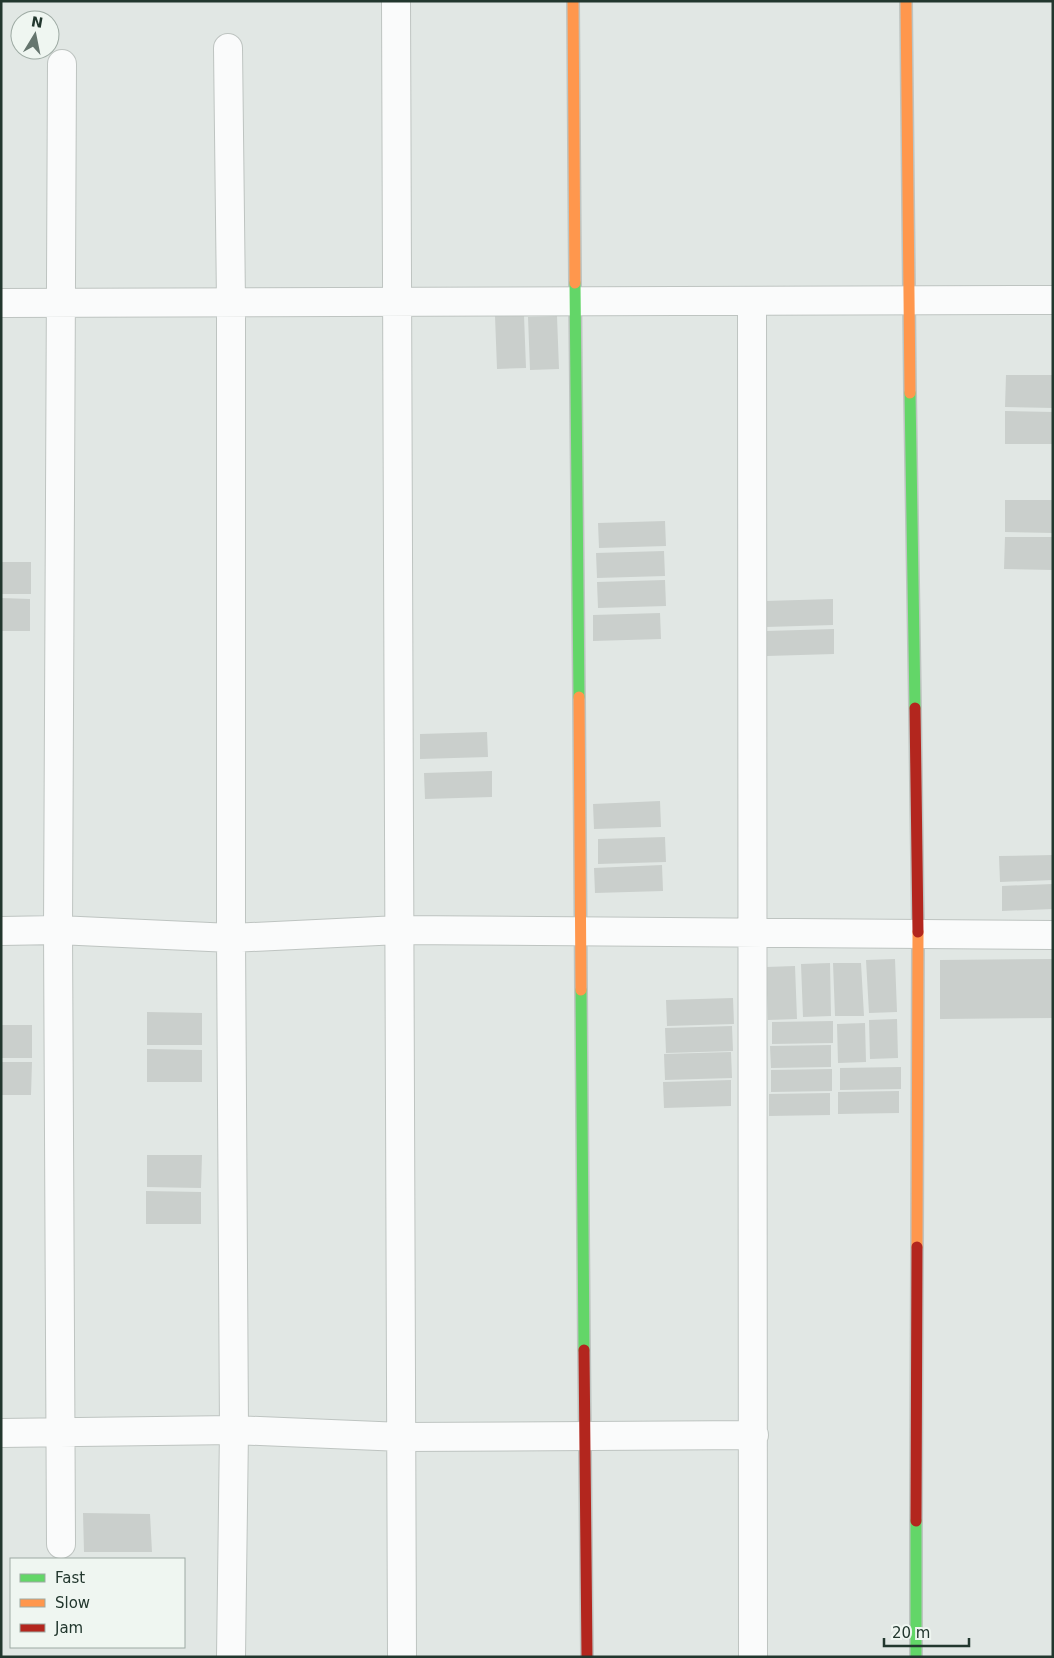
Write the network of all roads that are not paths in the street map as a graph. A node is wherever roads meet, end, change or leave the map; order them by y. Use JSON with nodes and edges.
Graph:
{"nodes":[{"id":1,"x":396,"y":1,"type":"edge"},
{"id":2,"x":573,"y":1,"type":"edge"},
{"id":3,"x":906,"y":1,"type":"edge"},
{"id":4,"x":228,"y":48,"type":"dead end"},
{"id":5,"x":62,"y":64,"type":"dead end"},
{"id":6,"x":909,"y":300,"type":"junction"},
{"id":7,"x":1053,"y":300,"type":"edge"},
{"id":8,"x":397,"y":301,"type":"junction"},
{"id":9,"x":576,"y":301,"type":"junction"},
{"id":10,"x":752,"y":301,"type":"junction"},
{"id":11,"x":61,"y":302,"type":"junction"},
{"id":12,"x":1,"y":303,"type":"edge"},
{"id":13,"x":231,"y":303,"type":"junction"},
{"id":14,"x":58,"y":930,"type":"junction"},
{"id":15,"x":399,"y":930,"type":"junction"},
{"id":16,"x":1,"y":931,"type":"edge"},
{"id":17,"x":581,"y":931,"type":"junction"},
{"id":18,"x":752,"y":933,"type":"junction"},
{"id":19,"x":918,"y":934,"type":"junction"},
{"id":20,"x":1053,"y":935,"type":"edge"},
{"id":21,"x":231,"y":938,"type":"junction"},
{"id":22,"x":234,"y":1430,"type":"junction"},
{"id":23,"x":60,"y":1431,"type":"junction"},
{"id":24,"x":1,"y":1433,"type":"edge"},
{"id":25,"x":754,"y":1435,"type":"junction"},
{"id":26,"x":586,"y":1436,"type":"junction"},
{"id":27,"x":402,"y":1437,"type":"junction"},
{"id":28,"x":61,"y":1544,"type":"dead end"},
{"id":29,"x":230,"y":1657,"type":"edge"},
{"id":30,"x":402,"y":1657,"type":"edge"},
{"id":31,"x":587,"y":1657,"type":"edge"},
{"id":32,"x":753,"y":1657,"type":"edge"},
{"id":33,"x":916,"y":1657,"type":"edge"}],
"edges":[{"from":1,"to":8,"type":"street"},
{"from":2,"to":9,"type":"street"},
{"from":3,"to":6,"type":"street"},
{"from":4,"to":13,"type":"street"},
{"from":5,"to":11,"type":"street"},
{"from":6,"to":7,"type":"street"},
{"from":6,"to":10,"type":"street"},
{"from":6,"to":19,"type":"street"},
{"from":8,"to":9,"type":"street"},
{"from":8,"to":13,"type":"street"},
{"from":8,"to":15,"type":"street"},
{"from":9,"to":10,"type":"street"},
{"from":9,"to":17,"type":"street"},
{"from":10,"to":18,"type":"street"},
{"from":11,"to":12,"type":"street"},
{"from":11,"to":13,"type":"street"},
{"from":11,"to":14,"type":"street"},
{"from":13,"to":21,"type":"street"},
{"from":14,"to":16,"type":"street"},
{"from":14,"to":21,"type":"street"},
{"from":14,"to":23,"type":"street"},
{"from":15,"to":17,"type":"street"},
{"from":15,"to":21,"type":"street"},
{"from":15,"to":27,"type":"street"},
{"from":17,"to":18,"type":"street"},
{"from":17,"to":26,"type":"street"},
{"from":18,"to":19,"type":"street"},
{"from":18,"to":25,"type":"street"},
{"from":19,"to":20,"type":"street"},
{"from":19,"to":33,"type":"street"},
{"from":21,"to":22,"type":"street"},
{"from":22,"to":23,"type":"street"},
{"from":22,"to":27,"type":"street"},
{"from":22,"to":29,"type":"street"},
{"from":23,"to":24,"type":"street"},
{"from":23,"to":28,"type":"street"},
{"from":25,"to":26,"type":"street"},
{"from":25,"to":32,"type":"street"},
{"from":26,"to":27,"type":"street"},
{"from":26,"to":31,"type":"street"},
{"from":27,"to":30,"type":"street"}]}
